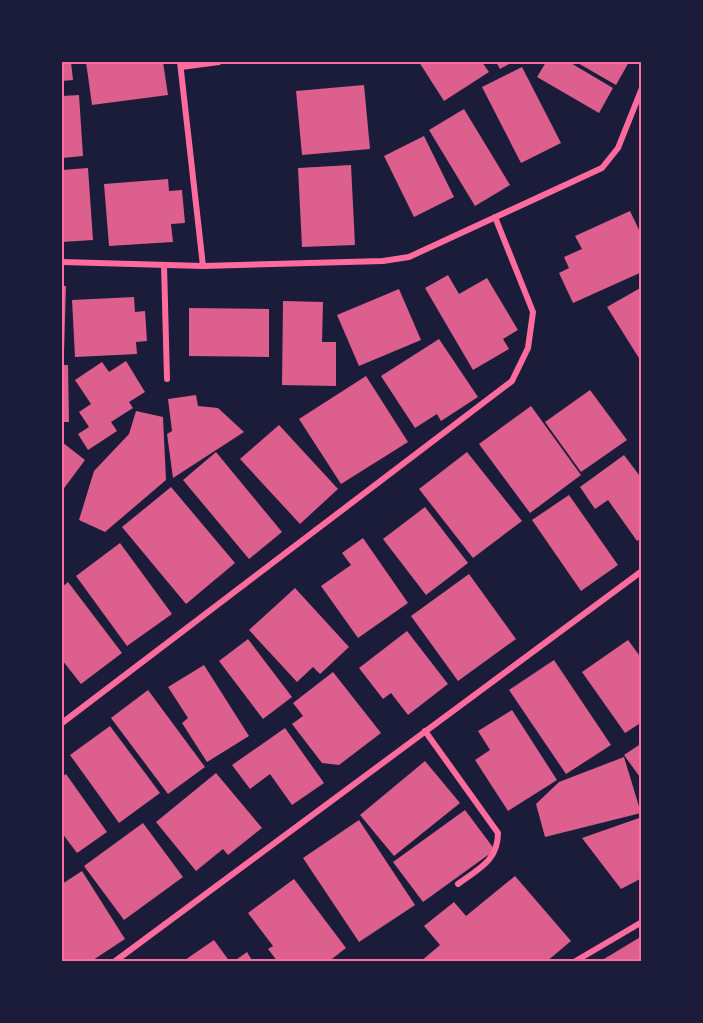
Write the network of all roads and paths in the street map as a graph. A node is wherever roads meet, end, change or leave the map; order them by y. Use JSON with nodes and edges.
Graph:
{"nodes":[{"id":1,"x":219,"y":62,"type":"edge"},
{"id":2,"x":181,"y":64,"type":"edge"},
{"id":3,"x":642,"y":88,"type":"edge"},
{"id":4,"x":495,"y":217,"type":"junction"},
{"id":5,"x":62,"y":262,"type":"edge"},
{"id":6,"x":164,"y":265,"type":"junction"},
{"id":7,"x":203,"y":266,"type":"junction"},
{"id":8,"x":167,"y":379,"type":"dead end"},
{"id":9,"x":642,"y":571,"type":"edge"},
{"id":10,"x":62,"y":723,"type":"edge"},
{"id":11,"x":425,"y":731,"type":"junction"},
{"id":12,"x":458,"y":884,"type":"dead end"},
{"id":13,"x":642,"y":922,"type":"edge"},
{"id":14,"x":114,"y":962,"type":"edge"},
{"id":15,"x":574,"y":962,"type":"edge"}],
"edges":[{"from":1,"to":2,"type":"street"},
{"from":2,"to":7,"type":"street"},
{"from":3,"to":4,"type":"street"},
{"from":4,"to":7,"type":"street"},
{"from":4,"to":10,"type":"street"},
{"from":5,"to":6,"type":"street"},
{"from":6,"to":7,"type":"street"},
{"from":6,"to":8,"type":"street"},
{"from":9,"to":11,"type":"street"},
{"from":11,"to":12,"type":"street"},
{"from":11,"to":14,"type":"street"},
{"from":13,"to":15,"type":"street"}]}
